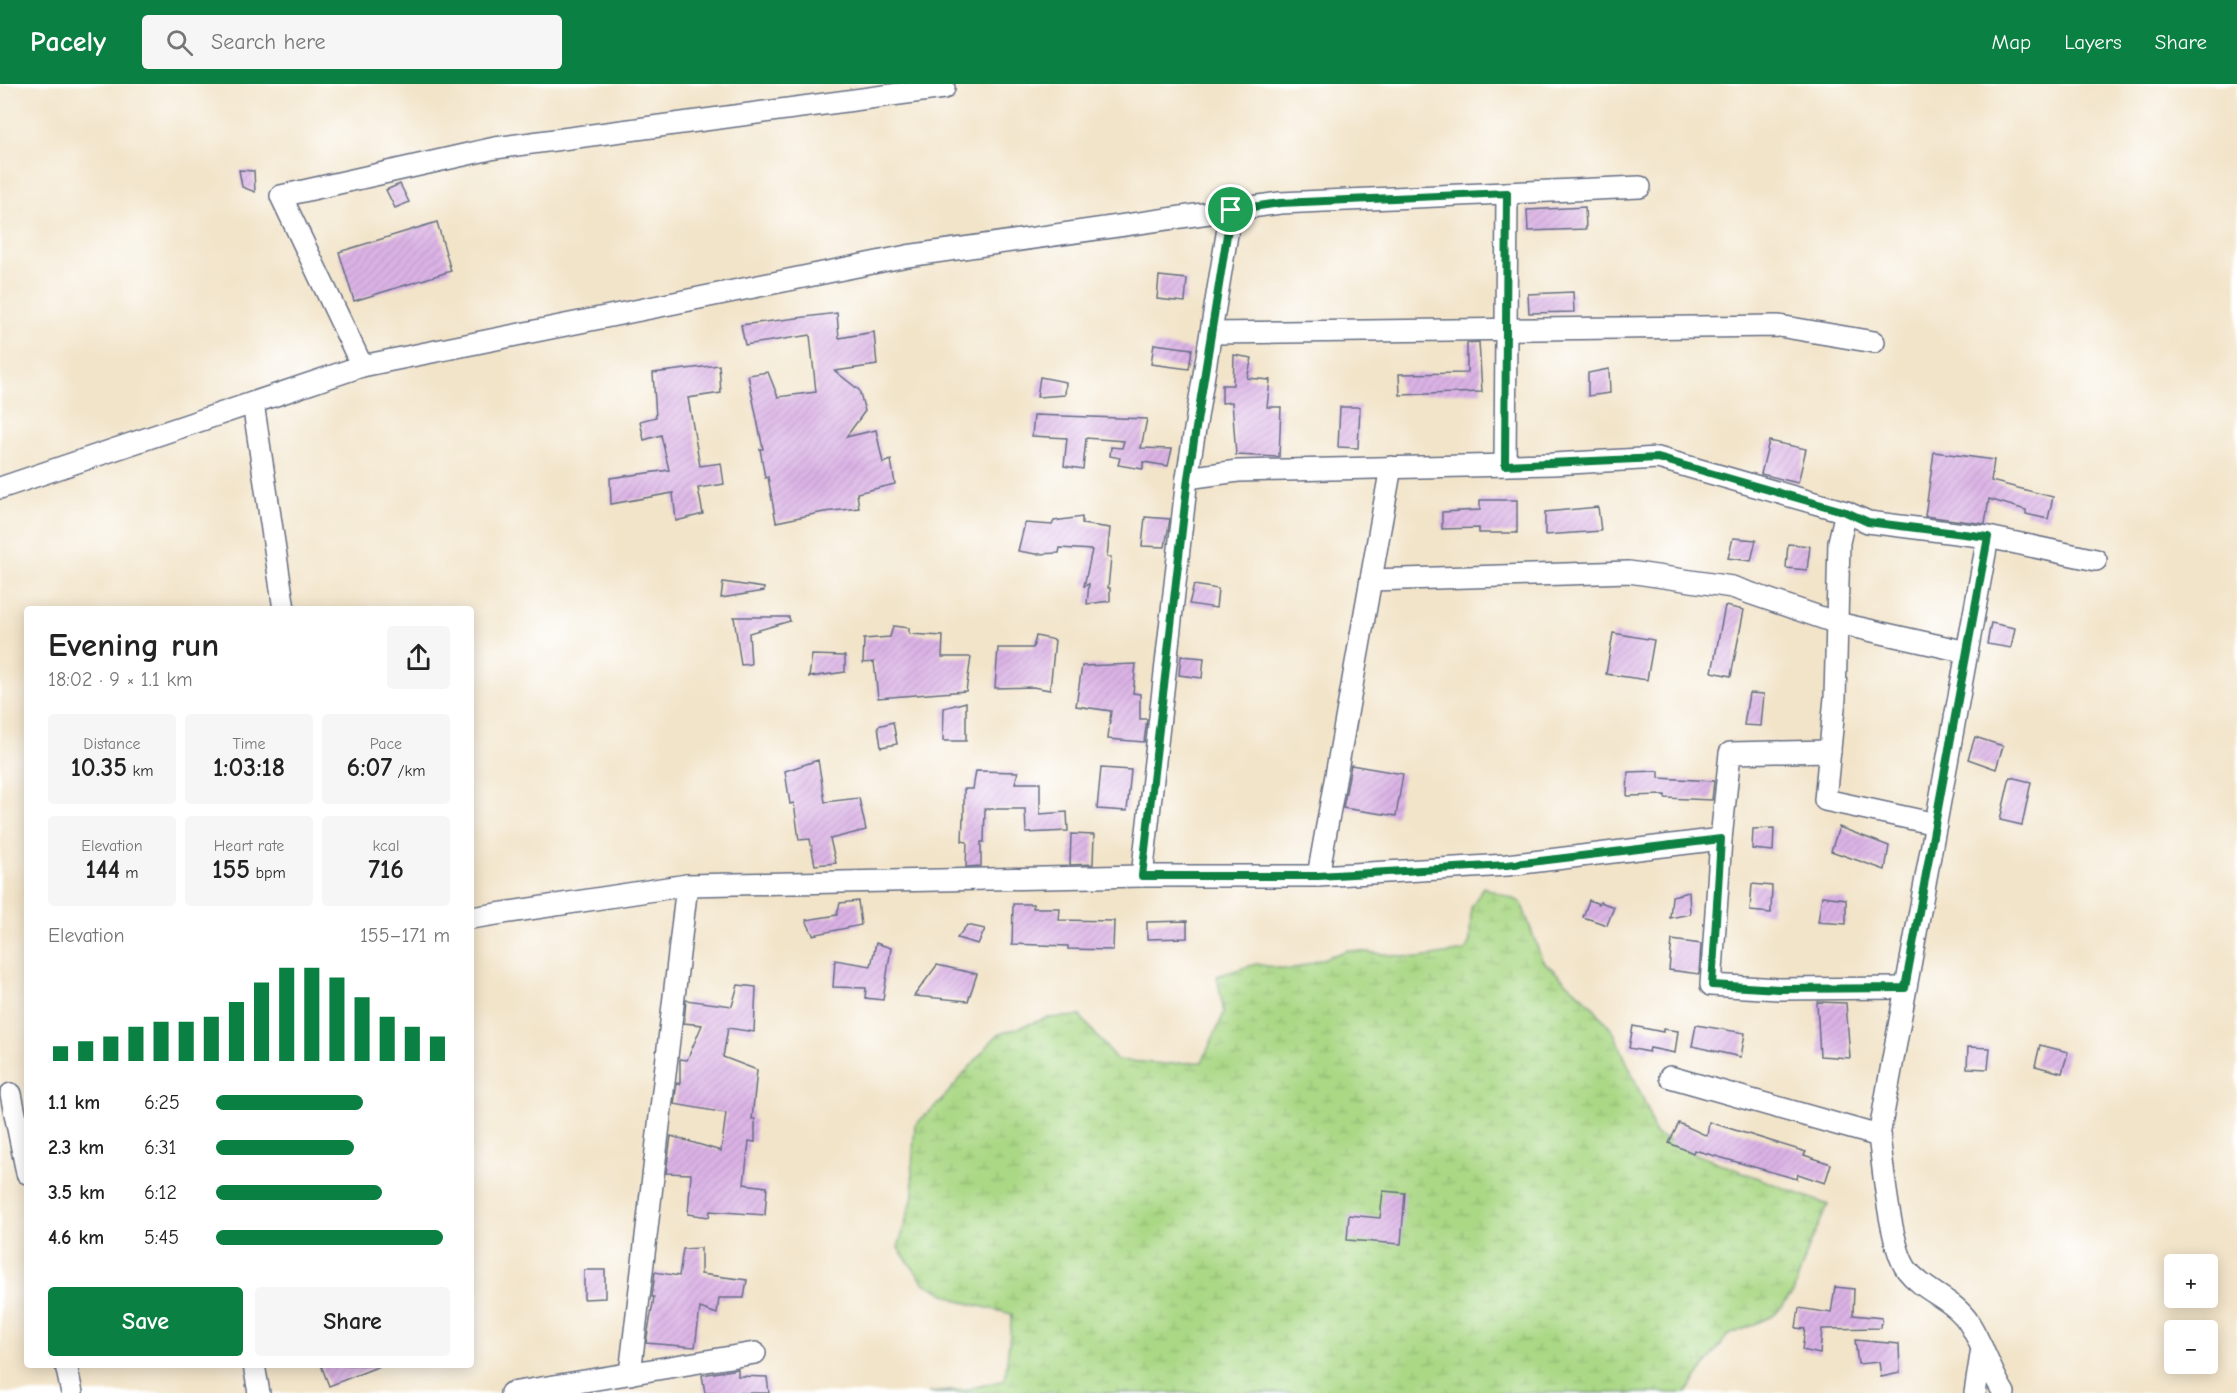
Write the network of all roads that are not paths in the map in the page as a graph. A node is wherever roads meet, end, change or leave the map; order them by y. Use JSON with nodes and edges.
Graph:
{"nodes":[{"id":1,"x":944,"y":88,"type":"dead end"},
{"id":2,"x":1640,"y":187,"type":"dead end"},
{"id":3,"x":1507,"y":193,"type":"junction"},
{"id":4,"x":1231,"y":210,"type":"junction"},
{"id":5,"x":1506,"y":330,"type":"junction"},
{"id":6,"x":1211,"y":333,"type":"junction"},
{"id":7,"x":1874,"y":342,"type":"dead end"},
{"id":8,"x":362,"y":366,"type":"junction"},
{"id":9,"x":252,"y":403,"type":"junction"},
{"id":10,"x":1505,"y":465,"type":"junction"},
{"id":11,"x":1391,"y":467,"type":"junction"},
{"id":12,"x":1188,"y":478,"type":"junction"},
{"id":13,"x":0,"y":488,"type":"edge"},
{"id":14,"x":1846,"y":512,"type":"junction"},
{"id":15,"x":1988,"y":537,"type":"junction"},
{"id":16,"x":2096,"y":560,"type":"dead end"},
{"id":17,"x":1371,"y":580,"type":"junction"},
{"id":18,"x":284,"y":606,"type":"edge"},
{"id":19,"x":1837,"y":623,"type":"junction"},
{"id":20,"x":1967,"y":652,"type":"junction"},
{"id":21,"x":1830,"y":751,"type":"junction"},
{"id":22,"x":1936,"y":824,"type":"junction"},
{"id":23,"x":1721,"y":839,"type":"junction"},
{"id":24,"x":1142,"y":876,"type":"junction"},
{"id":25,"x":1318,"y":876,"type":"junction"},
{"id":26,"x":687,"y":885,"type":"junction"},
{"id":27,"x":474,"y":918,"type":"edge"},
{"id":28,"x":1905,"y":988,"type":"junction"},
{"id":29,"x":1670,"y":1077,"type":"dead end"},
{"id":30,"x":11,"y":1094,"type":"dead end"},
{"id":31,"x":1879,"y":1136,"type":"junction"},
{"id":32,"x":24,"y":1158,"type":"edge"},
{"id":33,"x":1982,"y":1348,"type":"junction"},
{"id":34,"x":755,"y":1353,"type":"dead end"},
{"id":35,"x":67,"y":1368,"type":"edge"},
{"id":36,"x":255,"y":1368,"type":"edge"},
{"id":37,"x":630,"y":1374,"type":"junction"},
{"id":38,"x":542,"y":1390,"type":"edge"},
{"id":39,"x":72,"y":1393,"type":"edge"},
{"id":40,"x":259,"y":1393,"type":"edge"},
{"id":41,"x":511,"y":1393,"type":"edge"},
{"id":42,"x":1975,"y":1393,"type":"edge"},
{"id":43,"x":2004,"y":1393,"type":"edge"}],
"edges":[{"from":1,"to":8,"type":"street"},
{"from":2,"to":3,"type":"street"},
{"from":3,"to":4,"type":"street"},
{"from":3,"to":5,"type":"street"},
{"from":4,"to":6,"type":"street"},
{"from":4,"to":8,"type":"street"},
{"from":5,"to":6,"type":"street"},
{"from":5,"to":7,"type":"street"},
{"from":5,"to":10,"type":"street"},
{"from":6,"to":12,"type":"street"},
{"from":8,"to":9,"type":"street"},
{"from":9,"to":13,"type":"street"},
{"from":9,"to":18,"type":"street"},
{"from":10,"to":11,"type":"street"},
{"from":10,"to":14,"type":"street"},
{"from":11,"to":12,"type":"street"},
{"from":11,"to":17,"type":"street"},
{"from":12,"to":24,"type":"street"},
{"from":14,"to":15,"type":"street"},
{"from":14,"to":19,"type":"street"},
{"from":15,"to":16,"type":"street"},
{"from":15,"to":20,"type":"street"},
{"from":17,"to":19,"type":"street"},
{"from":17,"to":25,"type":"street"},
{"from":19,"to":20,"type":"street"},
{"from":19,"to":21,"type":"street"},
{"from":20,"to":22,"type":"street"},
{"from":21,"to":22,"type":"street"},
{"from":21,"to":23,"type":"street"},
{"from":22,"to":28,"type":"street"},
{"from":23,"to":25,"type":"street"},
{"from":23,"to":28,"type":"street"},
{"from":24,"to":25,"type":"street"},
{"from":24,"to":26,"type":"street"},
{"from":26,"to":27,"type":"street"},
{"from":26,"to":37,"type":"street"},
{"from":28,"to":31,"type":"street"},
{"from":29,"to":31,"type":"street"},
{"from":30,"to":32,"type":"street"},
{"from":31,"to":33,"type":"street"},
{"from":33,"to":42,"type":"street"},
{"from":33,"to":43,"type":"street"},
{"from":34,"to":37,"type":"street"},
{"from":35,"to":39,"type":"street"},
{"from":36,"to":40,"type":"street"},
{"from":37,"to":38,"type":"street"},
{"from":38,"to":41,"type":"street"}]}
